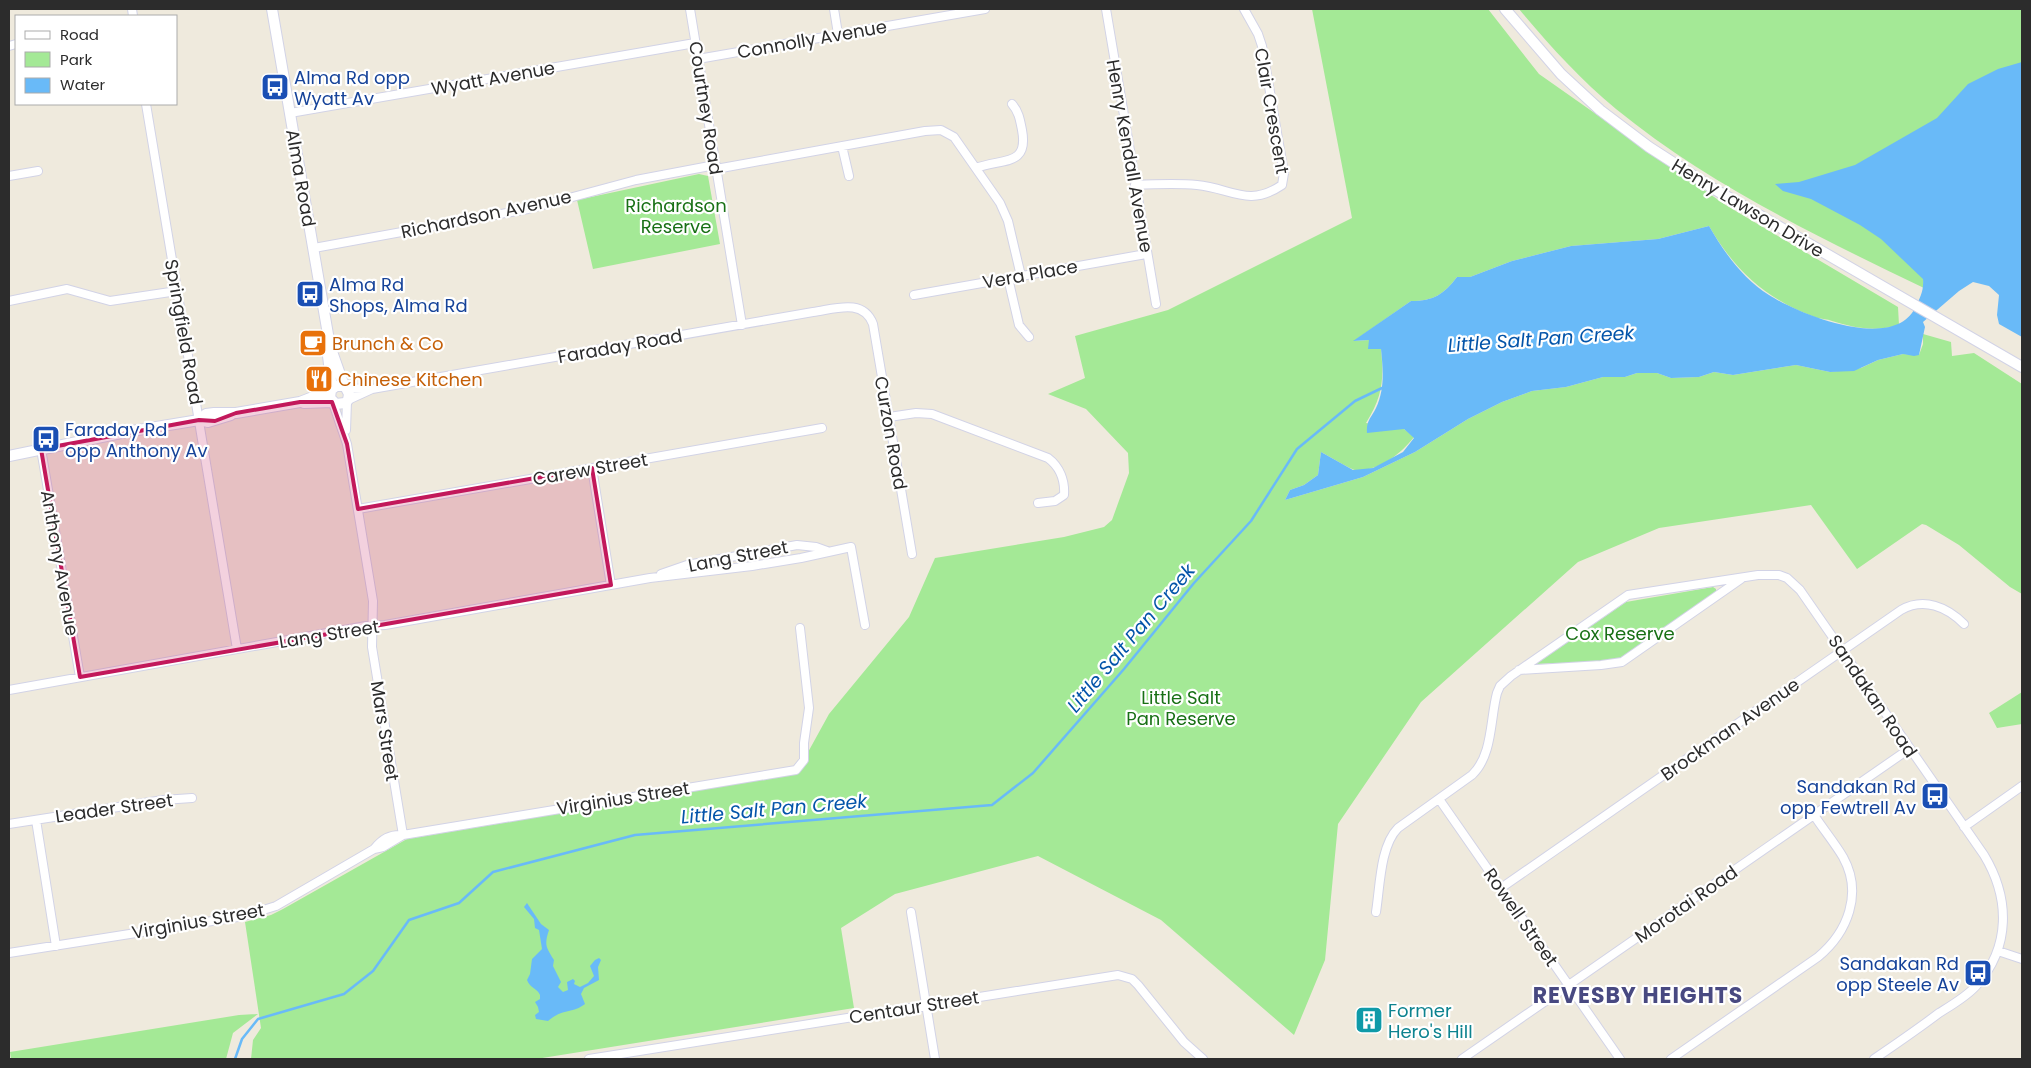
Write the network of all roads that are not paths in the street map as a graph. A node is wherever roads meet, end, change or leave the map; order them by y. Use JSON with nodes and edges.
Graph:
{"nodes":[{"id":1,"x":272,"y":9,"type":"edge"},
{"id":2,"x":690,"y":9,"type":"edge"},
{"id":3,"x":834,"y":9,"type":"edge"},
{"id":4,"x":985,"y":9,"type":"edge"},
{"id":5,"x":1106,"y":9,"type":"edge"},
{"id":6,"x":1244,"y":9,"type":"edge"},
{"id":7,"x":1505,"y":9,"type":"edge"},
{"id":8,"x":838,"y":34,"type":"junction"},
{"id":9,"x":695,"y":43,"type":"junction"},
{"id":10,"x":698,"y":59,"type":"junction"},
{"id":11,"x":1012,"y":104,"type":"dead end"},
{"id":12,"x":146,"y":105,"type":"edge"},
{"id":13,"x":290,"y":113,"type":"junction"},
{"id":14,"x":842,"y":146,"type":"junction"},
{"id":15,"x":716,"y":167,"type":"junction"},
{"id":16,"x":976,"y":168,"type":"junction"},
{"id":17,"x":38,"y":171,"type":"dead end"},
{"id":18,"x":9,"y":176,"type":"edge"},
{"id":19,"x":849,"y":176,"type":"dead end"},
{"id":20,"x":1135,"y":186,"type":"junction"},
{"id":21,"x":314,"y":248,"type":"junction"},
{"id":22,"x":1146,"y":254,"type":"junction"},
{"id":23,"x":1021,"y":276,"type":"junction"},
{"id":24,"x":1008,"y":278,"type":"junction"},
{"id":25,"x":177,"y":291,"type":"junction"},
{"id":26,"x":914,"y":295,"type":"dead end"},
{"id":27,"x":9,"y":301,"type":"edge"},
{"id":28,"x":1156,"y":304,"type":"dead end"},
{"id":29,"x":867,"y":313,"type":"joint"},
{"id":30,"x":742,"y":325,"type":"junction"},
{"id":31,"x":1029,"y":337,"type":"dead end"},
{"id":32,"x":330,"y":346,"type":"junction"},
{"id":33,"x":2022,"y":367,"type":"edge"},
{"id":34,"x":345,"y":387,"type":"junction"},
{"id":35,"x":332,"y":389,"type":"junction"},
{"id":36,"x":372,"y":390,"type":"junction"},
{"id":37,"x":348,"y":401,"type":"junction"},
{"id":38,"x":300,"y":402,"type":"junction"},
{"id":39,"x":333,"y":402,"type":"junction"},
{"id":40,"x":888,"y":417,"type":"junction"},
{"id":41,"x":198,"y":420,"type":"junction"},
{"id":42,"x":822,"y":428,"type":"dead end"},
{"id":43,"x":347,"y":444,"type":"junction"},
{"id":44,"x":41,"y":449,"type":"junction"},
{"id":45,"x":9,"y":456,"type":"edge"},
{"id":46,"x":592,"y":468,"type":"junction"},
{"id":47,"x":1038,"y":503,"type":"dead end"},
{"id":48,"x":358,"y":509,"type":"junction"},
{"id":49,"x":827,"y":551,"type":"junction"},
{"id":50,"x":912,"y":554,"type":"dead end"},
{"id":51,"x":650,"y":578,"type":"junction"},
{"id":52,"x":1742,"y":578,"type":"junction"},
{"id":53,"x":611,"y":585,"type":"junction"},
{"id":54,"x":1964,"y":624,"type":"dead end"},
{"id":55,"x":864,"y":625,"type":"dead end"},
{"id":56,"x":373,"y":626,"type":"junction"},
{"id":57,"x":800,"y":628,"type":"dead end"},
{"id":58,"x":238,"y":649,"type":"junction"},
{"id":59,"x":1842,"y":651,"type":"junction"},
{"id":60,"x":1519,"y":670,"type":"junction"},
{"id":61,"x":80,"y":677,"type":"junction"},
{"id":62,"x":9,"y":690,"type":"edge"},
{"id":63,"x":1909,"y":748,"type":"junction"},
{"id":64,"x":2022,"y":786,"type":"edge"},
{"id":65,"x":192,"y":798,"type":"dead end"},
{"id":66,"x":1439,"y":799,"type":"junction"},
{"id":67,"x":1814,"y":815,"type":"junction"},
{"id":68,"x":36,"y":820,"type":"junction"},
{"id":69,"x":9,"y":824,"type":"edge"},
{"id":70,"x":1964,"y":827,"type":"junction"},
{"id":71,"x":403,"y":835,"type":"junction"},
{"id":72,"x":1501,"y":888,"type":"junction"},
{"id":73,"x":911,"y":912,"type":"dead end"},
{"id":74,"x":1376,"y":912,"type":"dead end"},
{"id":75,"x":56,"y":946,"type":"junction"},
{"id":76,"x":1998,"y":951,"type":"junction"},
{"id":77,"x":9,"y":953,"type":"edge"},
{"id":78,"x":2022,"y":959,"type":"edge"},
{"id":79,"x":1569,"y":986,"type":"junction"},
{"id":80,"x":927,"y":1005,"type":"junction"},
{"id":81,"x":589,"y":1059,"type":"edge"},
{"id":82,"x":936,"y":1059,"type":"edge"},
{"id":83,"x":1203,"y":1059,"type":"edge"},
{"id":84,"x":1462,"y":1059,"type":"edge"},
{"id":85,"x":1620,"y":1059,"type":"edge"},
{"id":86,"x":1671,"y":1059,"type":"edge"},
{"id":87,"x":1874,"y":1059,"type":"edge"}],
"edges":[{"from":1,"to":13,"type":"main road","name":"Alma Road"},
{"from":2,"to":9,"type":"street","name":"Courtney Road"},
{"from":3,"to":8,"type":"street"},
{"from":4,"to":8,"type":"street","name":"Connolly Avenue"},
{"from":5,"to":20,"type":"street","name":"Henry Kendall Avenue"},
{"from":6,"to":20,"type":"street","name":"Clair Crescent"},
{"from":7,"to":33,"type":"main road","name":"Henry Lawson Drive"},
{"from":8,"to":10,"type":"street","name":"Connolly Avenue"},
{"from":9,"to":10,"type":"street","name":"Courtney Road"},
{"from":9,"to":13,"type":"street","name":"Wyatt Avenue"},
{"from":10,"to":15,"type":"street","name":"Courtney Road"},
{"from":11,"to":16,"type":"street"},
{"from":12,"to":25,"type":"street","name":"Springfield Road"},
{"from":13,"to":21,"type":"main road","name":"Alma Road"},
{"from":14,"to":15,"type":"street","name":"Richardson Avenue"},
{"from":14,"to":16,"type":"street","name":"Richardson Avenue"},
{"from":14,"to":19,"type":"street"},
{"from":15,"to":21,"type":"street","name":"Richardson Avenue"},
{"from":15,"to":30,"type":"street","name":"Courtney Road"},
{"from":16,"to":23,"type":"street","name":"Richardson Avenue"},
{"from":17,"to":18,"type":"street"},
{"from":20,"to":22,"type":"street","name":"Henry Kendall Avenue"},
{"from":21,"to":32,"type":"main road","name":"Alma Road"},
{"from":22,"to":23,"type":"street","name":"Vera Place"},
{"from":22,"to":28,"type":"street","name":"Henry Kendall Avenue"},
{"from":23,"to":24,"type":"street","name":"Vera Place"},
{"from":24,"to":26,"type":"street","name":"Vera Place"},
{"from":24,"to":31,"type":"street"},
{"from":25,"to":27,"type":"street"},
{"from":25,"to":41,"type":"street","name":"Springfield Road"},
{"from":29,"to":30,"type":"street","name":"Faraday Road"},
{"from":29,"to":40,"type":"street","name":"Curzon Road"},
{"from":30,"to":36,"type":"street","name":"Faraday Road"},
{"from":32,"to":34,"type":"main road","name":"Alma Road"},
{"from":32,"to":35,"type":"main road","name":"Alma Road"},
{"from":34,"to":35,"type":"main road"},
{"from":34,"to":36,"type":"street","name":"Faraday Road"},
{"from":34,"to":37,"type":"main road"},
{"from":35,"to":38,"type":"main road"},
{"from":35,"to":39,"type":"main road"},
{"from":36,"to":37,"type":"street","name":"Faraday Road"},
{"from":37,"to":39,"type":"main road"},
{"from":37,"to":43,"type":"street"},
{"from":38,"to":39,"type":"main road"},
{"from":38,"to":41,"type":"main road"},
{"from":39,"to":43,"type":"street"},
{"from":40,"to":47,"type":"street"},
{"from":40,"to":50,"type":"street","name":"Curzon Road"},
{"from":41,"to":44,"type":"main road"},
{"from":41,"to":58,"type":"street","name":"Springfield Road"},
{"from":42,"to":46,"type":"street","name":"Carew Street"},
{"from":43,"to":48,"type":"street"},
{"from":44,"to":45,"type":"main road"},
{"from":44,"to":61,"type":"street","name":"Anthony Avenue"},
{"from":46,"to":48,"type":"street","name":"Carew Street"},
{"from":46,"to":53,"type":"street"},
{"from":48,"to":56,"type":"street"},
{"from":49,"to":51,"type":"street","name":"Lang Street"},
{"from":49,"to":51,"type":"street","name":"Lang Street"},
{"from":49,"to":55,"type":"street","name":"Lang Street"},
{"from":51,"to":53,"type":"street","name":"Lang Street"},
{"from":52,"to":59,"type":"street","name":"Sandakan Road"},
{"from":52,"to":60,"type":"street","name":"Sandakan Road"},
{"from":52,"to":60,"type":"street","name":"Sandakan Road"},
{"from":53,"to":56,"type":"street","name":"Lang Street"},
{"from":54,"to":59,"type":"street","name":"Brockman Avenue"},
{"from":56,"to":58,"type":"street","name":"Lang Street"},
{"from":56,"to":71,"type":"street","name":"Mars Street"},
{"from":57,"to":71,"type":"street","name":"Virginius Street"},
{"from":58,"to":61,"type":"street","name":"Lang Street"},
{"from":59,"to":63,"type":"street","name":"Sandakan Road"},
{"from":59,"to":72,"type":"street","name":"Brockman Avenue"},
{"from":60,"to":66,"type":"street","name":"Sandakan Road"},
{"from":61,"to":62,"type":"street","name":"Lang Street"},
{"from":63,"to":67,"type":"street","name":"Morotai Road"},
{"from":63,"to":70,"type":"street","name":"Sandakan Road"},
{"from":64,"to":70,"type":"street"},
{"from":65,"to":68,"type":"street","name":"Leader Street"},
{"from":66,"to":72,"type":"street","name":"Rowell Street"},
{"from":66,"to":74,"type":"street","name":"Sandakan Road"},
{"from":67,"to":79,"type":"street","name":"Morotai Road"},
{"from":67,"to":86,"type":"street"},
{"from":68,"to":69,"type":"street","name":"Leader Street"},
{"from":68,"to":75,"type":"street","name":"Leader Street"},
{"from":70,"to":76,"type":"street","name":"Sandakan Road"},
{"from":71,"to":75,"type":"street","name":"Virginius Street"},
{"from":72,"to":79,"type":"street","name":"Rowell Street"},
{"from":73,"to":80,"type":"street"},
{"from":75,"to":77,"type":"street","name":"Virginius Street"},
{"from":76,"to":78,"type":"street"},
{"from":76,"to":87,"type":"street","name":"Sandakan Road"},
{"from":79,"to":84,"type":"street","name":"Morotai Road"},
{"from":79,"to":85,"type":"street","name":"Rowell Street"},
{"from":80,"to":81,"type":"street","name":"Centaur Street"},
{"from":80,"to":82,"type":"street"},
{"from":80,"to":83,"type":"street","name":"Centaur Street"}]}
